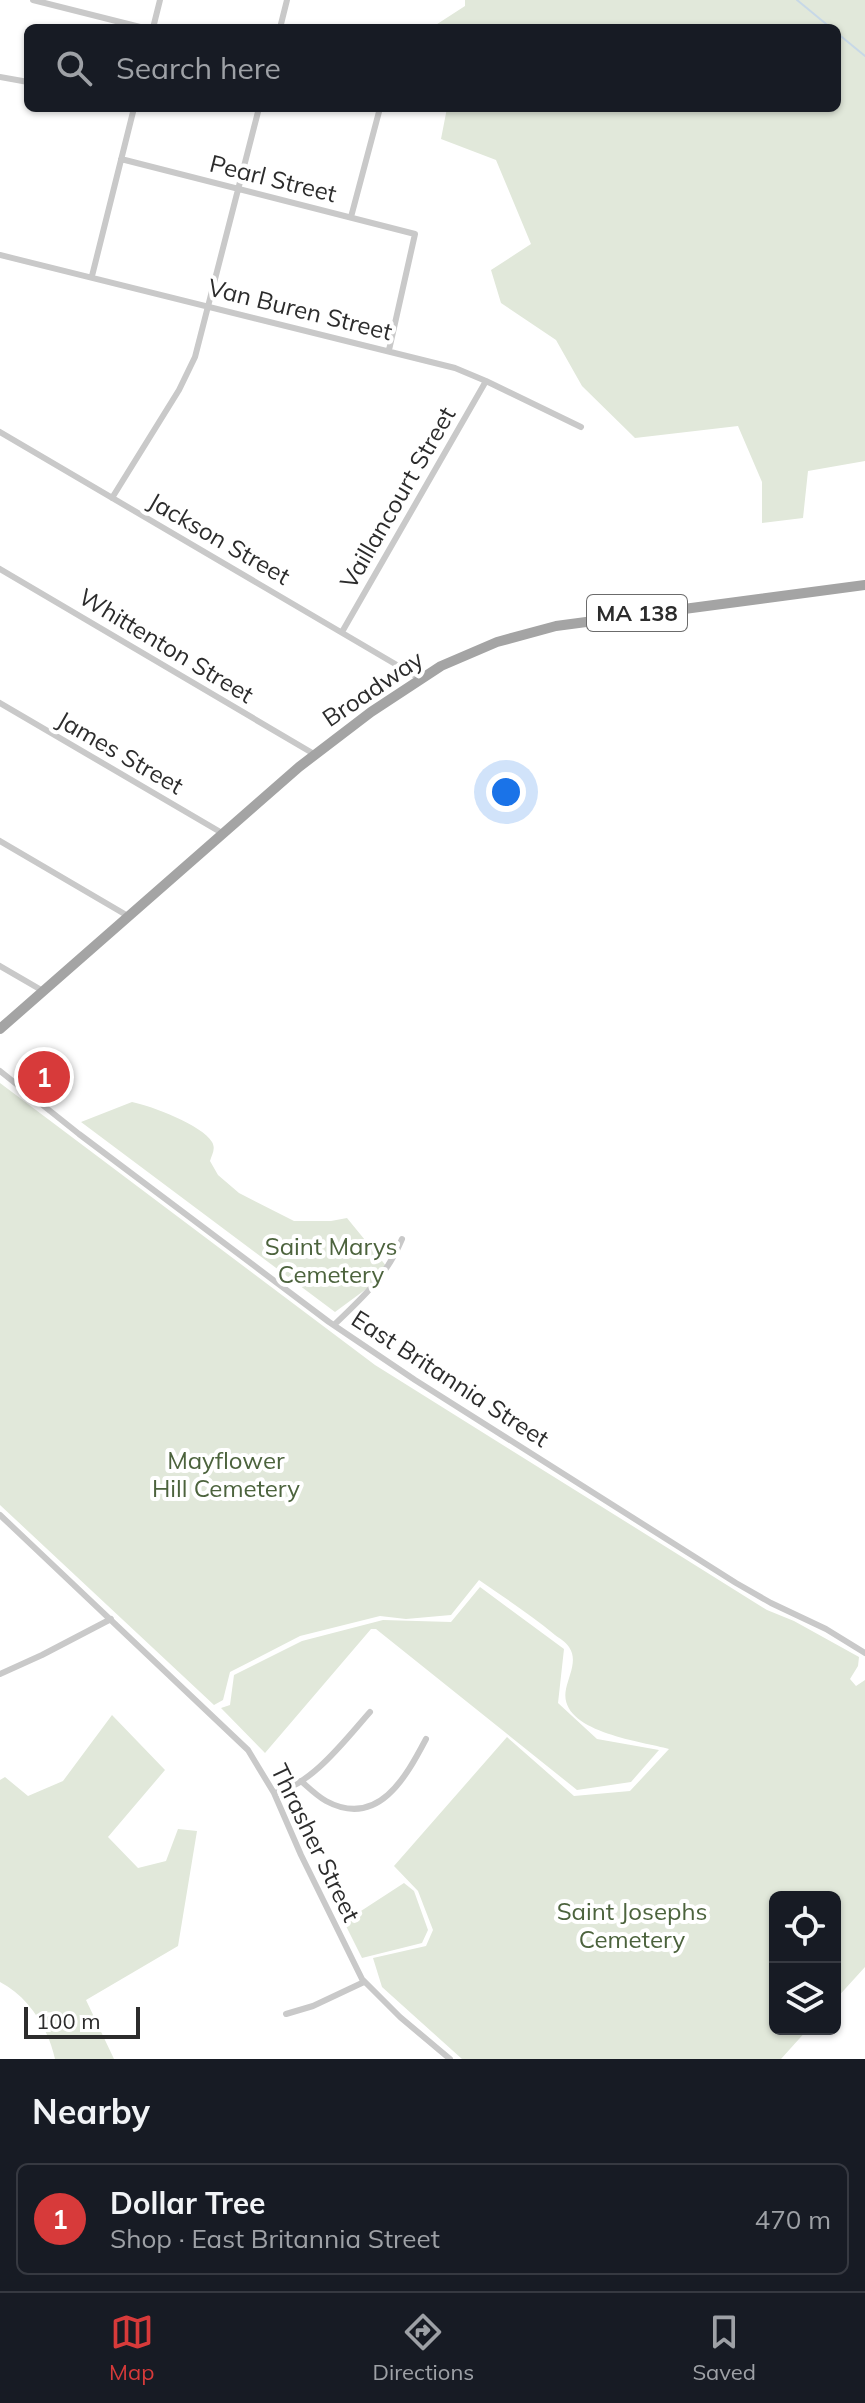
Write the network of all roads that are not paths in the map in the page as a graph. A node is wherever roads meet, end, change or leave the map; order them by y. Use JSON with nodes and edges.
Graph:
{"nodes":[{"id":1,"x":33,"y":0,"type":"edge"},
{"id":2,"x":160,"y":0,"type":"edge"},
{"id":3,"x":287,"y":0,"type":"edge"},
{"id":4,"x":128,"y":24,"type":"edge"},
{"id":5,"x":154,"y":24,"type":"edge"},
{"id":6,"x":281,"y":24,"type":"edge"},
{"id":7,"x":0,"y":77,"type":"edge"},
{"id":8,"x":24,"y":81,"type":"edge"},
{"id":9,"x":133,"y":112,"type":"edge"},
{"id":10,"x":258,"y":112,"type":"edge"},
{"id":11,"x":379,"y":112,"type":"edge"},
{"id":12,"x":121,"y":159,"type":"junction"},
{"id":13,"x":239,"y":189,"type":"junction"},
{"id":14,"x":351,"y":217,"type":"junction"},
{"id":15,"x":0,"y":255,"type":"edge"},
{"id":16,"x":92,"y":276,"type":"junction"},
{"id":17,"x":209,"y":305,"type":"junction"},
{"id":18,"x":389,"y":350,"type":"junction"},
{"id":19,"x":486,"y":381,"type":"junction"},
{"id":20,"x":581,"y":427,"type":"dead end"},
{"id":21,"x":0,"y":432,"type":"edge"},
{"id":22,"x":112,"y":498,"type":"junction"},
{"id":23,"x":0,"y":569,"type":"edge"},
{"id":24,"x":865,"y":585,"type":"edge"},
{"id":25,"x":342,"y":632,"type":"junction"},
{"id":26,"x":419,"y":678,"type":"junction"},
{"id":27,"x":0,"y":703,"type":"edge"},
{"id":28,"x":314,"y":754,"type":"junction"},
{"id":29,"x":222,"y":833,"type":"junction"},
{"id":30,"x":0,"y":841,"type":"edge"},
{"id":31,"x":128,"y":916,"type":"junction"},
{"id":32,"x":0,"y":966,"type":"edge"},
{"id":33,"x":43,"y":991,"type":"junction"},
{"id":34,"x":0,"y":1029,"type":"edge"},
{"id":35,"x":0,"y":1071,"type":"edge"},
{"id":36,"x":402,"y":1239,"type":"dead end"},
{"id":37,"x":334,"y":1325,"type":"junction"},
{"id":38,"x":0,"y":1515,"type":"edge"},
{"id":39,"x":111,"y":1619,"type":"junction"},
{"id":40,"x":865,"y":1653,"type":"edge"},
{"id":41,"x":0,"y":1674,"type":"edge"},
{"id":42,"x":370,"y":1712,"type":"dead end"},
{"id":43,"x":426,"y":1739,"type":"dead end"},
{"id":44,"x":301,"y":1781,"type":"junction"},
{"id":45,"x":274,"y":1793,"type":"junction"},
{"id":46,"x":364,"y":1982,"type":"junction"},
{"id":47,"x":286,"y":2014,"type":"dead end"},
{"id":48,"x":450,"y":2059,"type":"edge"}],
"edges":[{"from":1,"to":4,"type":"street"},
{"from":2,"to":5,"type":"street"},
{"from":3,"to":6,"type":"street"},
{"from":7,"to":8,"type":"street"},
{"from":9,"to":12,"type":"street"},
{"from":10,"to":13,"type":"street"},
{"from":11,"to":14,"type":"street"},
{"from":12,"to":13,"type":"street","name":"Pearl Street"},
{"from":12,"to":16,"type":"street"},
{"from":13,"to":14,"type":"street","name":"Pearl Street"},
{"from":13,"to":17,"type":"street"},
{"from":14,"to":18,"type":"street","name":"Pearl Street"},
{"from":15,"to":16,"type":"street","name":"Van Buren Street"},
{"from":16,"to":17,"type":"street","name":"Van Buren Street"},
{"from":17,"to":18,"type":"street","name":"Van Buren Street"},
{"from":17,"to":22,"type":"street"},
{"from":18,"to":19,"type":"street","name":"Van Buren Street"},
{"from":19,"to":20,"type":"street","name":"Van Buren Street"},
{"from":19,"to":25,"type":"street","name":"Vaillancourt Street"},
{"from":21,"to":22,"type":"street","name":"Jackson Street"},
{"from":22,"to":25,"type":"street","name":"Jackson Street"},
{"from":23,"to":28,"type":"street","name":"Whittenton Street"},
{"from":24,"to":26,"type":"main road","name":"Broadway","number":"MA 138"},
{"from":25,"to":26,"type":"street","name":"Jackson Street"},
{"from":26,"to":28,"type":"main road","name":"Broadway","number":"MA 138"},
{"from":27,"to":29,"type":"street","name":"James Street"},
{"from":28,"to":29,"type":"main road","name":"Broadway","number":"MA 138"},
{"from":29,"to":31,"type":"main road","name":"Broadway","number":"MA 138"},
{"from":30,"to":31,"type":"street"},
{"from":31,"to":33,"type":"main road","name":"Broadway","number":"MA 138"},
{"from":32,"to":33,"type":"street"},
{"from":33,"to":34,"type":"main road","name":"Broadway","number":"MA 138"},
{"from":35,"to":37,"type":"street","name":"East Britannia Street"},
{"from":36,"to":37,"type":"street"},
{"from":37,"to":40,"type":"street","name":"East Britannia Street"},
{"from":38,"to":39,"type":"street","name":"Thrasher Street"},
{"from":39,"to":41,"type":"street"},
{"from":39,"to":45,"type":"street","name":"Thrasher Street"},
{"from":42,"to":44,"type":"street"},
{"from":43,"to":44,"type":"street"},
{"from":44,"to":45,"type":"street"},
{"from":45,"to":46,"type":"street","name":"Thrasher Street"},
{"from":46,"to":47,"type":"street"},
{"from":46,"to":48,"type":"street","name":"Thrasher Street"}]}
